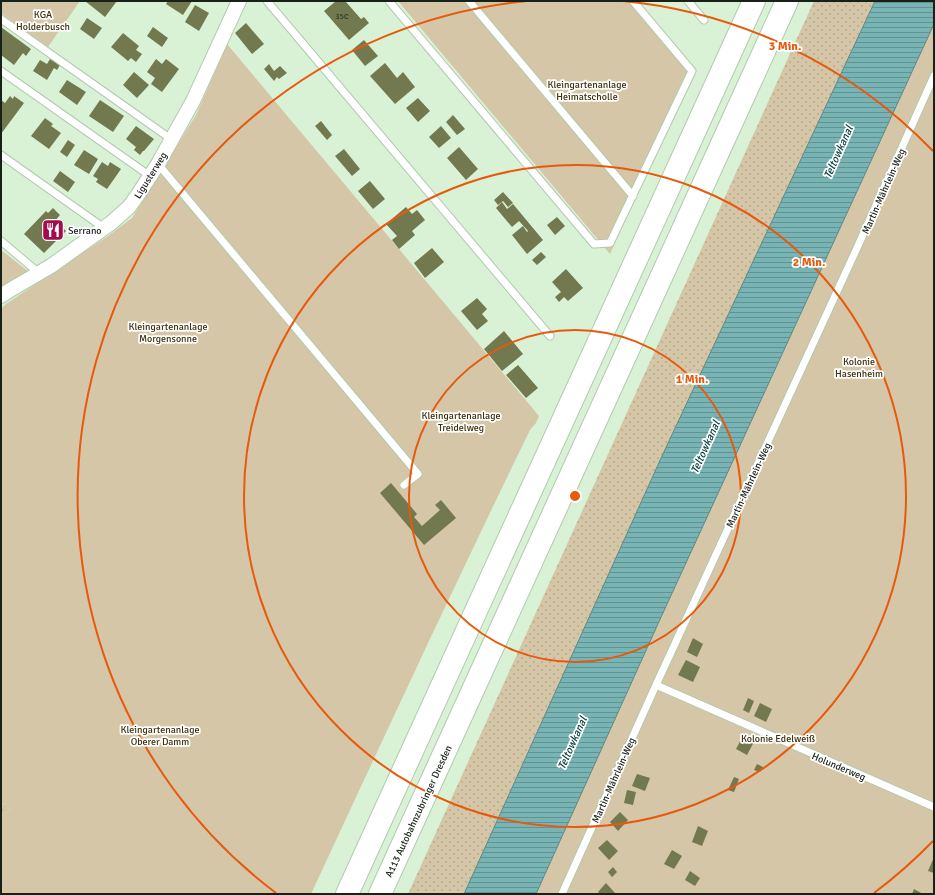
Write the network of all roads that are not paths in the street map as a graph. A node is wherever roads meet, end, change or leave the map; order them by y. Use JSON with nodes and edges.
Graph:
{"nodes":[{"id":1,"x":267,"y":1,"type":"edge"},
{"id":2,"x":389,"y":1,"type":"edge"},
{"id":3,"x":469,"y":1,"type":"edge"},
{"id":4,"x":633,"y":1,"type":"edge"},
{"id":5,"x":688,"y":1,"type":"edge"},
{"id":6,"x":754,"y":1,"type":"edge"},
{"id":7,"x":787,"y":1,"type":"edge"},
{"id":8,"x":238,"y":2,"type":"edge"},
{"id":9,"x":1,"y":19,"type":"edge"},
{"id":10,"x":704,"y":20,"type":"dead end"},
{"id":11,"x":1,"y":71,"type":"edge"},
{"id":12,"x":934,"y":76,"type":"edge"},
{"id":13,"x":171,"y":139,"type":"junction"},
{"id":14,"x":1,"y":156,"type":"edge"},
{"id":15,"x":158,"y":164,"type":"junction"},
{"id":16,"x":150,"y":176,"type":"junction"},
{"id":17,"x":633,"y":196,"type":"junction"},
{"id":18,"x":104,"y":228,"type":"junction"},
{"id":19,"x":1,"y":241,"type":"edge"},
{"id":20,"x":39,"y":273,"type":"junction"},
{"id":21,"x":1,"y":296,"type":"edge"},
{"id":22,"x":550,"y":336,"type":"dead end"},
{"id":23,"x":404,"y":485,"type":"dead end"},
{"id":24,"x":656,"y":685,"type":"junction"},
{"id":25,"x":934,"y":807,"type":"edge"},
{"id":26,"x":347,"y":894,"type":"edge"},
{"id":27,"x":380,"y":894,"type":"edge"},
{"id":28,"x":562,"y":894,"type":"edge"}],
"edges":[{"from":1,"to":22,"type":"lane"},
{"from":2,"to":17,"type":"lane"},
{"from":3,"to":17,"type":"lane"},
{"from":4,"to":17,"type":"lane"},
{"from":5,"to":10,"type":"lane"},
{"from":6,"to":26,"type":"highway"},
{"from":7,"to":27,"type":"highway","name":"A113 Autobahnzubringer Dresden"},
{"from":8,"to":13,"type":"street","name":"Ligusterweg"},
{"from":9,"to":13,"type":"lane"},
{"from":11,"to":16,"type":"lane"},
{"from":12,"to":24,"type":"lane","name":"Martin-Mährlein-Weg"},
{"from":13,"to":15,"type":"street","name":"Ligusterweg"},
{"from":14,"to":18,"type":"lane"},
{"from":15,"to":16,"type":"street","name":"Ligusterweg"},
{"from":15,"to":23,"type":"lane"},
{"from":16,"to":18,"type":"street","name":"Ligusterweg"},
{"from":18,"to":20,"type":"street","name":"Ligusterweg"},
{"from":19,"to":20,"type":"lane"},
{"from":20,"to":21,"type":"street","name":"Ligusterweg"},
{"from":24,"to":25,"type":"lane","name":"Holunderweg"},
{"from":24,"to":28,"type":"lane","name":"Martin-Mährlein-Weg"}]}
